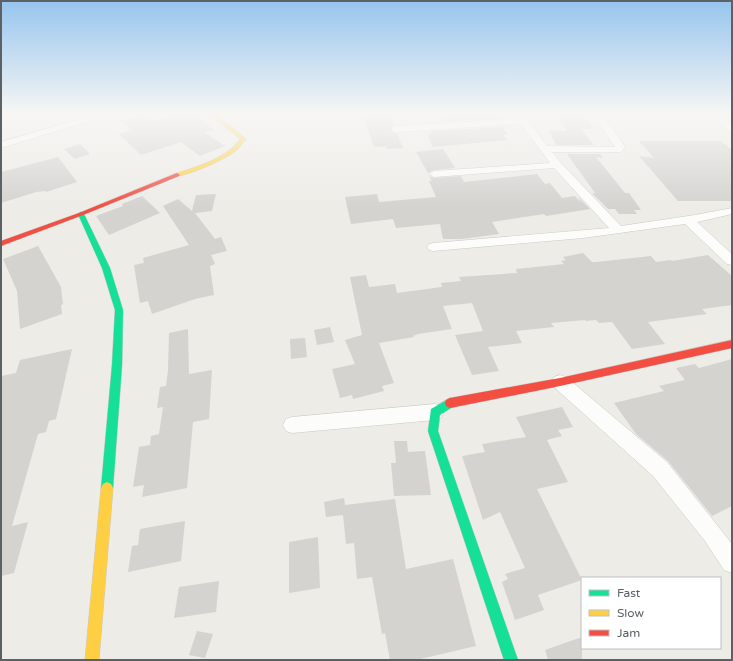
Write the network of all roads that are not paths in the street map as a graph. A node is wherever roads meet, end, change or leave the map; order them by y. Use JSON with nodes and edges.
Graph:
{"nodes":[{"id":1,"x":240,"y":145,"type":"edge"},
{"id":2,"x":542,"y":145,"type":"edge"},
{"id":3,"x":618,"y":145,"type":"edge"},
{"id":4,"x":545,"y":149,"type":"junction"},
{"id":5,"x":557,"y":165,"type":"junction"},
{"id":6,"x":434,"y":174,"type":"dead end"},
{"id":7,"x":732,"y":211,"type":"edge"},
{"id":8,"x":81,"y":214,"type":"junction"},
{"id":9,"x":689,"y":221,"type":"junction"},
{"id":10,"x":618,"y":230,"type":"junction"},
{"id":11,"x":1,"y":244,"type":"edge"},
{"id":12,"x":433,"y":247,"type":"dead end"},
{"id":13,"x":732,"y":261,"type":"edge"},
{"id":14,"x":732,"y":344,"type":"edge"},
{"id":15,"x":560,"y":382,"type":"junction"},
{"id":16,"x":435,"y":412,"type":"junction"},
{"id":17,"x":292,"y":425,"type":"dead end"},
{"id":18,"x":732,"y":562,"type":"edge"},
{"id":19,"x":92,"y":660,"type":"edge"},
{"id":20,"x":511,"y":660,"type":"edge"}],
"edges":[{"from":1,"to":8,"type":"street"},
{"from":2,"to":4,"type":"street"},
{"from":3,"to":4,"type":"street"},
{"from":4,"to":5,"type":"street"},
{"from":5,"to":6,"type":"street"},
{"from":5,"to":10,"type":"street"},
{"from":7,"to":9,"type":"street"},
{"from":8,"to":11,"type":"street"},
{"from":8,"to":19,"type":"street"},
{"from":9,"to":10,"type":"street"},
{"from":9,"to":13,"type":"street"},
{"from":10,"to":12,"type":"street"},
{"from":14,"to":15,"type":"street"},
{"from":15,"to":16,"type":"street"},
{"from":15,"to":18,"type":"street"},
{"from":16,"to":17,"type":"street"},
{"from":16,"to":20,"type":"street"}]}
